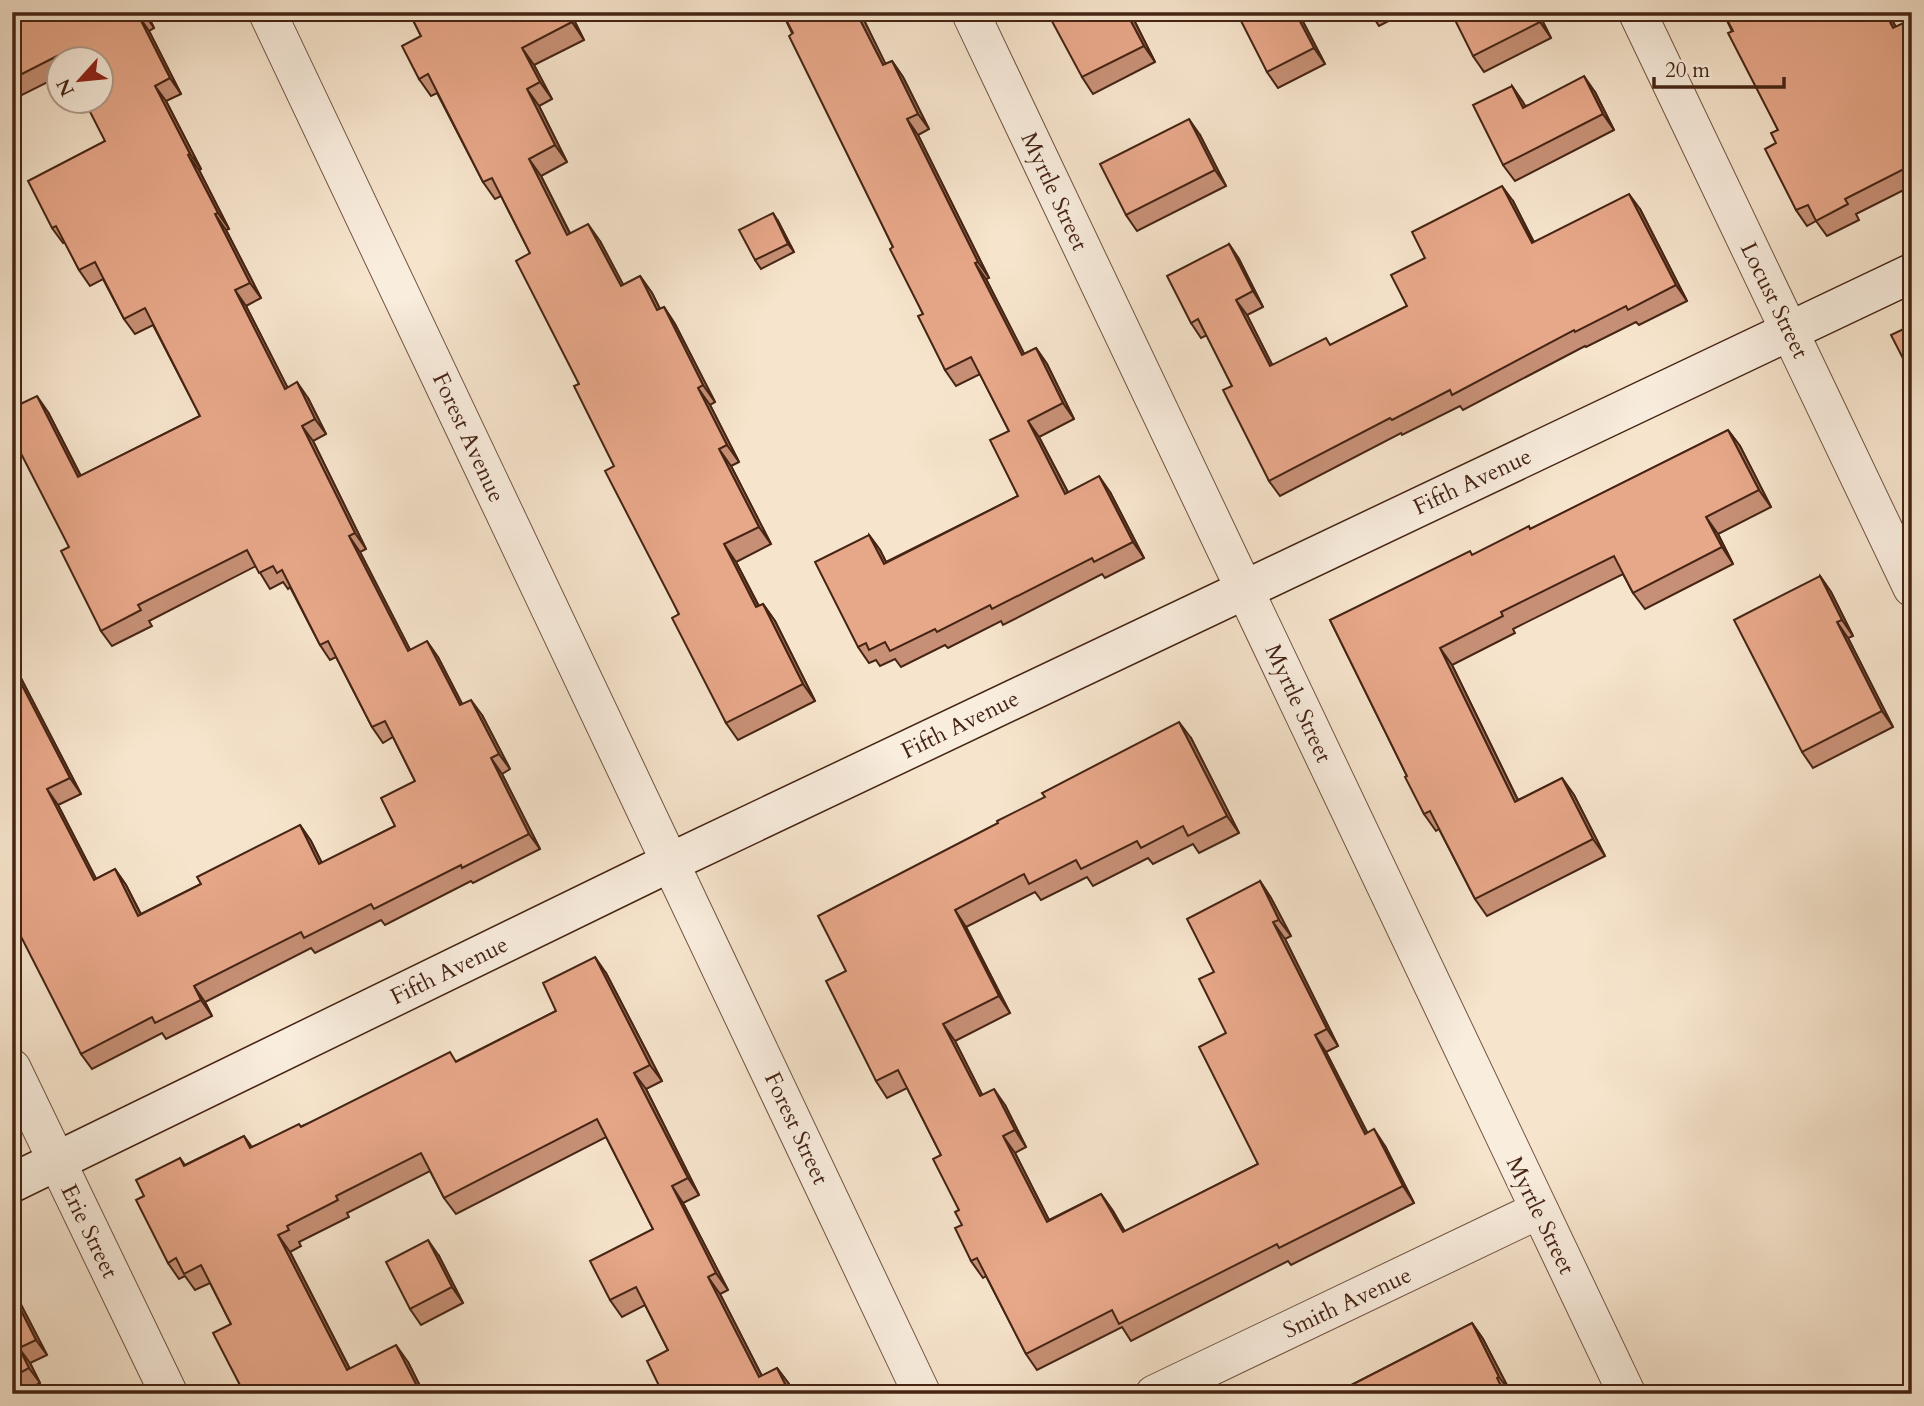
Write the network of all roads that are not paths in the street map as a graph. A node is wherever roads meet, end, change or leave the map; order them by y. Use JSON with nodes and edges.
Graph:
{"nodes":[{"id":1,"x":267,"y":12,"type":"edge"},
{"id":2,"x":970,"y":12,"type":"edge"},
{"id":3,"x":1637,"y":12,"type":"edge"},
{"id":4,"x":1912,"y":273,"type":"edge"},
{"id":5,"x":1789,"y":331,"type":"junction"},
{"id":6,"x":1244,"y":588,"type":"junction"},
{"id":7,"x":1912,"y":589,"type":"edge"},
{"id":8,"x":671,"y":862,"type":"junction"},
{"id":9,"x":12,"y":1068,"type":"edge"},
{"id":10,"x":56,"y":1161,"type":"junction"},
{"id":11,"x":12,"y":1183,"type":"edge"},
{"id":12,"x":1539,"y":1210,"type":"junction"},
{"id":13,"x":169,"y":1394,"type":"edge"},
{"id":14,"x":922,"y":1394,"type":"edge"},
{"id":15,"x":1154,"y":1394,"type":"edge"},
{"id":16,"x":1627,"y":1394,"type":"edge"}],
"edges":[{"from":1,"to":8,"type":"street","name":"Forest Avenue"},
{"from":2,"to":6,"type":"street","name":"Myrtle Street"},
{"from":3,"to":5,"type":"street","name":"Locust Street"},
{"from":4,"to":5,"type":"street","name":"Fifth Avenue"},
{"from":5,"to":6,"type":"street","name":"Fifth Avenue"},
{"from":5,"to":7,"type":"street","name":"Locust Street"},
{"from":6,"to":8,"type":"street","name":"Fifth Avenue"},
{"from":6,"to":12,"type":"street","name":"Myrtle Street"},
{"from":8,"to":10,"type":"street","name":"Fifth Avenue"},
{"from":8,"to":14,"type":"street","name":"Forest Street"},
{"from":9,"to":10,"type":"street","name":"Erie Street"},
{"from":10,"to":11,"type":"street","name":"Fifth Avenue"},
{"from":10,"to":13,"type":"street","name":"Erie Street"},
{"from":12,"to":15,"type":"street","name":"Smith Avenue"},
{"from":12,"to":16,"type":"street","name":"Myrtle Street"}]}
